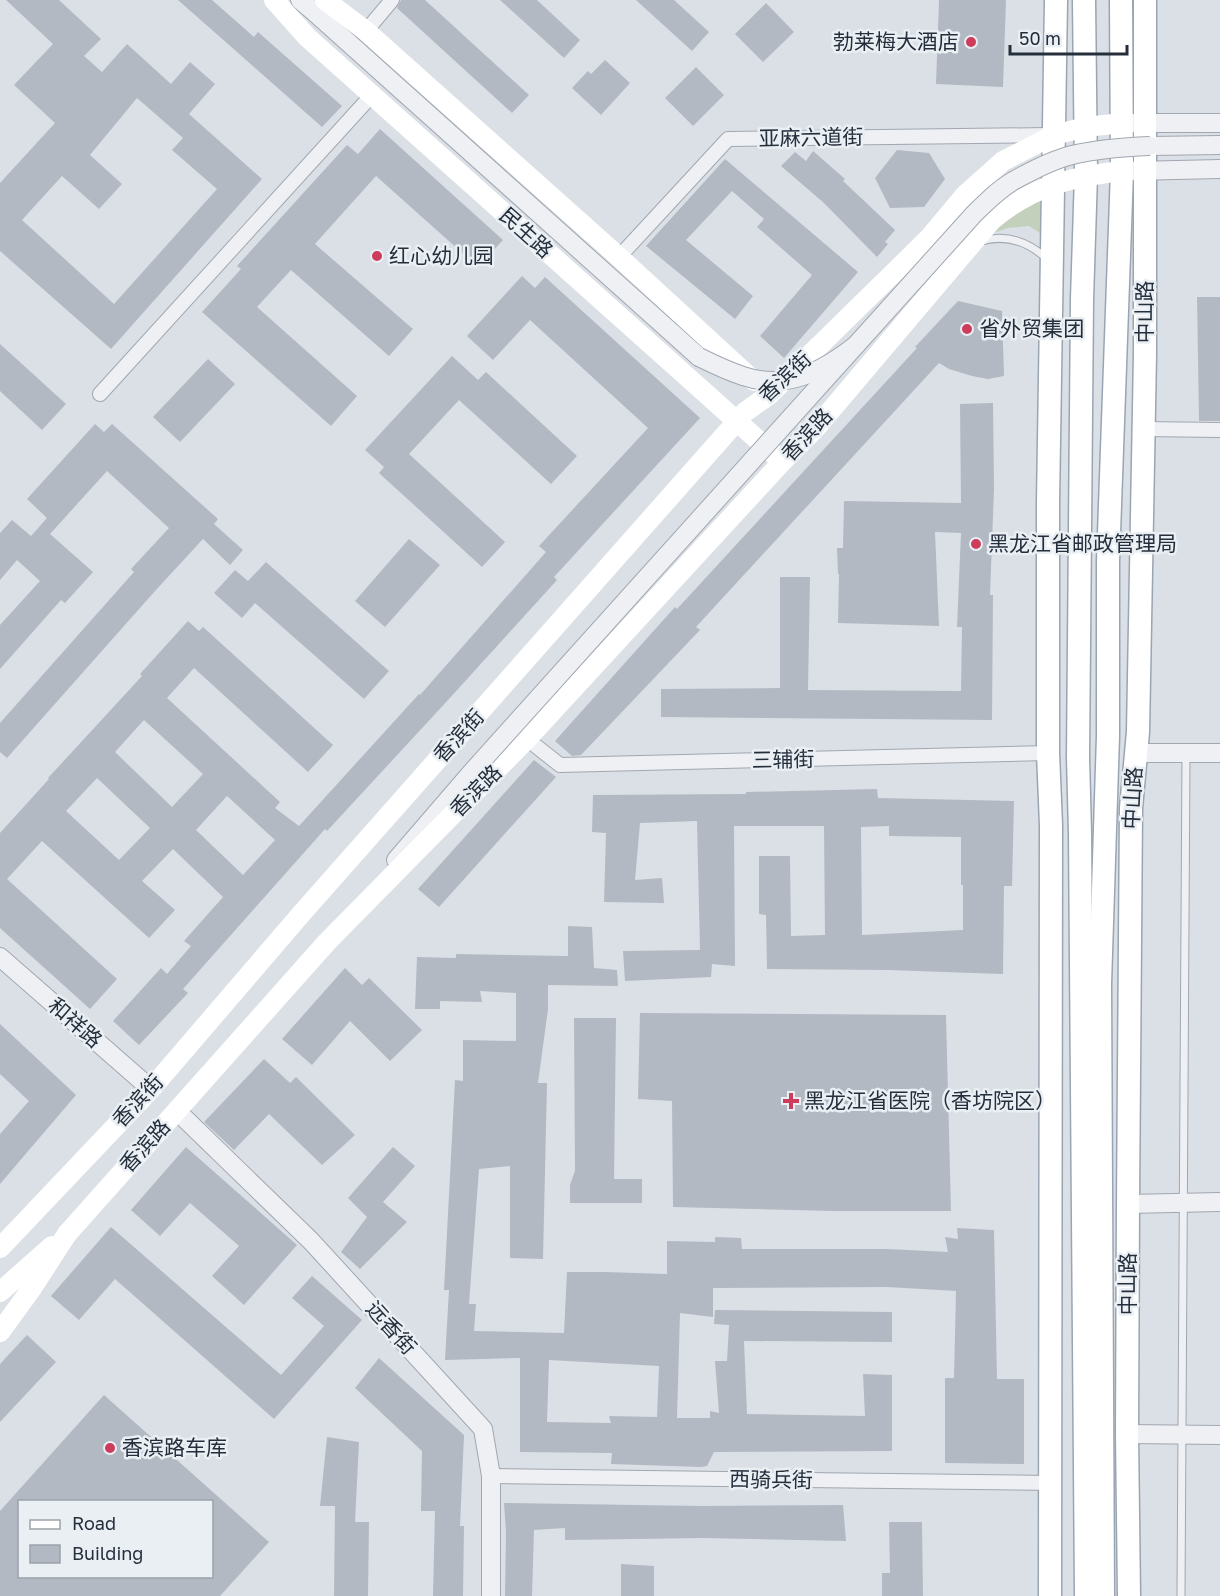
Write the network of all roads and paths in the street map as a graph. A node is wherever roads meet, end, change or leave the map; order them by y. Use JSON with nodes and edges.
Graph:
{"nodes":[{"id":1,"x":274,"y":0,"type":"edge"},
{"id":2,"x":300,"y":0,"type":"edge"},
{"id":3,"x":325,"y":0,"type":"edge"},
{"id":4,"x":392,"y":0,"type":"edge"},
{"id":5,"x":1056,"y":0,"type":"edge"},
{"id":6,"x":1084,"y":0,"type":"edge"},
{"id":7,"x":1121,"y":0,"type":"edge"},
{"id":8,"x":1145,"y":0,"type":"edge"},
{"id":9,"x":366,"y":31,"type":"junction"},
{"id":10,"x":372,"y":95,"type":"junction"},
{"id":11,"x":1122,"y":123,"type":"junction"},
{"id":12,"x":1220,"y":123,"type":"edge"},
{"id":13,"x":1145,"y":124,"type":"junction"},
{"id":14,"x":1086,"y":127,"type":"junction"},
{"id":15,"x":1054,"y":135,"type":"junction"},
{"id":16,"x":1220,"y":145,"type":"edge"},
{"id":17,"x":1220,"y":169,"type":"edge"},
{"id":18,"x":1133,"y":171,"type":"junction"},
{"id":19,"x":1086,"y":175,"type":"junction"},
{"id":20,"x":1053,"y":184,"type":"junction"},
{"id":21,"x":960,"y":256,"type":"junction"},
{"id":22,"x":619,"y":257,"type":"junction"},
{"id":23,"x":1051,"y":262,"type":"junction"},
{"id":24,"x":856,"y":345,"type":"junction"},
{"id":25,"x":100,"y":394,"type":"dead end"},
{"id":26,"x":770,"y":395,"type":"junction"},
{"id":27,"x":737,"y":422,"type":"junction"},
{"id":28,"x":1143,"y":429,"type":"junction"},
{"id":29,"x":1220,"y":430,"type":"edge"},
{"id":30,"x":1081,"y":448,"type":"junction"},
{"id":31,"x":782,"y":462,"type":"junction"},
{"id":32,"x":1142,"y":502,"type":"junction"},
{"id":33,"x":1048,"y":503,"type":"junction"},
{"id":34,"x":1080,"y":540,"type":"junction"},
{"id":35,"x":1108,"y":561,"type":"junction"},
{"id":36,"x":1078,"y":720,"type":"junction"},
{"id":37,"x":1108,"y":736,"type":"junction"},
{"id":38,"x":527,"y":739,"type":"junction"},
{"id":39,"x":1048,"y":753,"type":"junction"},
{"id":40,"x":1136,"y":753,"type":"junction"},
{"id":41,"x":1186,"y":753,"type":"junction"},
{"id":42,"x":1220,"y":753,"type":"edge"},
{"id":43,"x":1131,"y":808,"type":"junction"},
{"id":44,"x":1051,"y":825,"type":"junction"},
{"id":45,"x":327,"y":942,"type":"junction"},
{"id":46,"x":0,"y":957,"type":"edge"},
{"id":47,"x":151,"y":1089,"type":"junction"},
{"id":48,"x":177,"y":1111,"type":"junction"},
{"id":49,"x":1220,"y":1202,"type":"edge"},
{"id":50,"x":1183,"y":1203,"type":"junction"},
{"id":51,"x":1128,"y":1204,"type":"junction"},
{"id":52,"x":67,"y":1234,"type":"junction"},
{"id":53,"x":0,"y":1248,"type":"edge"},
{"id":54,"x":0,"y":1292,"type":"edge"},
{"id":55,"x":0,"y":1332,"type":"edge"},
{"id":56,"x":1127,"y":1434,"type":"junction"},
{"id":57,"x":1182,"y":1435,"type":"junction"},
{"id":58,"x":1220,"y":1435,"type":"edge"},
{"id":59,"x":491,"y":1476,"type":"junction"},
{"id":60,"x":1051,"y":1483,"type":"junction"},
{"id":61,"x":491,"y":1596,"type":"edge"},
{"id":62,"x":1050,"y":1596,"type":"edge"},
{"id":63,"x":1086,"y":1596,"type":"edge"},
{"id":64,"x":1102,"y":1596,"type":"edge"},
{"id":65,"x":1129,"y":1596,"type":"edge"},
{"id":66,"x":1181,"y":1596,"type":"edge"}],
"edges":[{"from":1,"to":10,"type":"main road","name":"民生路"},
{"from":2,"to":24,"type":"street","bridge":true},
{"from":3,"to":9,"type":"main road","name":"民生路"},
{"from":4,"to":9,"type":"street"},
{"from":5,"to":15,"type":"main road"},
{"from":6,"to":14,"type":"main road"},
{"from":7,"to":11,"type":"main road","name":"中山路"},
{"from":8,"to":13,"type":"main road","name":"中山路"},
{"from":9,"to":22,"type":"main road","name":"民生路"},
{"from":10,"to":25,"type":"street"},
{"from":10,"to":27,"type":"main road","name":"民生路"},
{"from":11,"to":13,"type":"street"},
{"from":11,"to":14,"type":"main road","name":"香滨街"},
{"from":11,"to":18,"type":"main road","name":"中山路"},
{"from":12,"to":13,"type":"street"},
{"from":13,"to":18,"type":"main road","name":"中山路"},
{"from":14,"to":15,"type":"main road","name":"香滨街"},
{"from":14,"to":19,"type":"main road"},
{"from":15,"to":20,"type":"main road"},
{"from":15,"to":22,"type":"street","name":"亚麻六道街"},
{"from":15,"to":26,"type":"main road","name":"香滨街"},
{"from":16,"to":24,"type":"street","bridge":true},
{"from":17,"to":18,"type":"street"},
{"from":18,"to":19,"type":"main road","name":"香滨路"},
{"from":18,"to":28,"type":"main road","name":"中山路"},
{"from":18,"to":35,"type":"main road","name":"中山路"},
{"from":19,"to":20,"type":"main road","name":"香滨路"},
{"from":19,"to":30,"type":"main road"},
{"from":20,"to":21,"type":"main road","name":"香滨路"},
{"from":20,"to":23,"type":"main road"},
{"from":21,"to":23,"type":"lane"},
{"from":21,"to":31,"type":"main road","name":"香滨路"},
{"from":22,"to":26,"type":"main road","name":"民生路"},
{"from":23,"to":33,"type":"main road"},
{"from":24,"to":45,"type":"street","bridge":true},
{"from":26,"to":27,"type":"main road","name":"香滨街"},
{"from":27,"to":31,"type":"main road","name":"民生路"},
{"from":27,"to":47,"type":"main road","name":"香滨街"},
{"from":28,"to":29,"type":"street"},
{"from":28,"to":32,"type":"main road","name":"中山路"},
{"from":30,"to":33,"type":"main road"},
{"from":30,"to":34,"type":"main road"},
{"from":31,"to":38,"type":"main road","name":"香滨路"},
{"from":32,"to":35,"type":"main road"},
{"from":32,"to":40,"type":"main road","name":"中山路"},
{"from":33,"to":34,"type":"main road"},
{"from":33,"to":39,"type":"main road"},
{"from":34,"to":36,"type":"main road"},
{"from":35,"to":37,"type":"main road","name":"中山路"},
{"from":36,"to":44,"type":"main road"},
{"from":36,"to":63,"type":"main road"},
{"from":37,"to":43,"type":"main road"},
{"from":37,"to":64,"type":"main road","name":"中山路"},
{"from":38,"to":39,"type":"street","name":"三辅街"},
{"from":38,"to":45,"type":"main road","name":"香滨路"},
{"from":39,"to":44,"type":"main road"},
{"from":40,"to":41,"type":"street"},
{"from":40,"to":43,"type":"main road","name":"中山路"},
{"from":41,"to":42,"type":"street"},
{"from":41,"to":50,"type":"lane"},
{"from":43,"to":51,"type":"main road","name":"中山路"},
{"from":44,"to":60,"type":"main road"},
{"from":45,"to":48,"type":"main road","name":"香滨路"},
{"from":46,"to":47,"type":"street","name":"和祥路"},
{"from":47,"to":53,"type":"main road","name":"香滨街"},
{"from":48,"to":52,"type":"main road","name":"香滨路"},
{"from":48,"to":59,"type":"street","name":"远香街"},
{"from":49,"to":50,"type":"street"},
{"from":50,"to":51,"type":"street"},
{"from":50,"to":57,"type":"lane"},
{"from":51,"to":56,"type":"main road","name":"中山路"},
{"from":52,"to":54,"type":"main road"},
{"from":52,"to":55,"type":"main road","name":"香滨路"},
{"from":56,"to":57,"type":"street"},
{"from":56,"to":65,"type":"main road","name":"中山路"},
{"from":57,"to":58,"type":"street"},
{"from":57,"to":66,"type":"lane"},
{"from":59,"to":60,"type":"street","name":"西骑兵街"},
{"from":59,"to":61,"type":"street","name":"远香街"},
{"from":60,"to":62,"type":"main road"}]}
